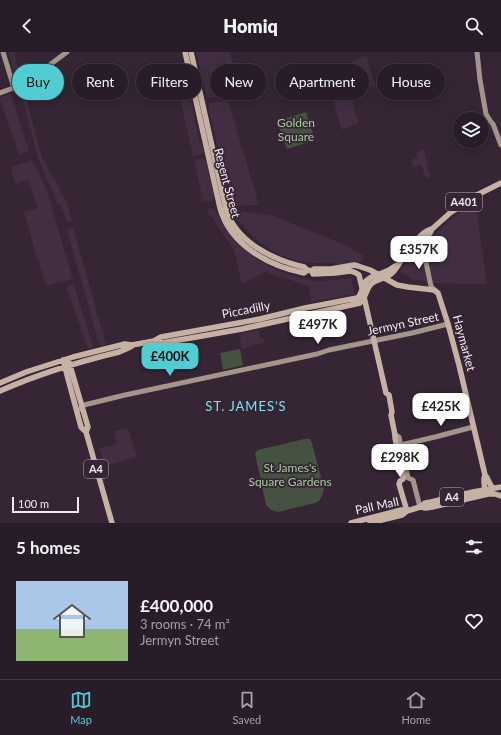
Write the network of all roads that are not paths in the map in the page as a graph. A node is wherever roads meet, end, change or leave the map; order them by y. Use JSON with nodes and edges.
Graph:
{"nodes":[{"id":1,"x":3,"y":52,"type":"edge"},
{"id":2,"x":67,"y":52,"type":"edge"},
{"id":3,"x":185,"y":52,"type":"edge"},
{"id":4,"x":191,"y":52,"type":"edge"},
{"id":5,"x":476,"y":52,"type":"edge"},
{"id":6,"x":51,"y":64,"type":"edge"},
{"id":7,"x":12,"y":81,"type":"edge"},
{"id":8,"x":12,"y":89,"type":"edge"},
{"id":9,"x":0,"y":93,"type":"edge"},
{"id":10,"x":501,"y":145,"type":"edge"},
{"id":11,"x":501,"y":183,"type":"edge"},
{"id":12,"x":429,"y":230,"type":"junction"},
{"id":13,"x":421,"y":240,"type":"junction"},
{"id":14,"x":413,"y":247,"type":"junction"},
{"id":15,"x":398,"y":265,"type":"junction"},
{"id":16,"x":307,"y":269,"type":"junction"},
{"id":17,"x":378,"y":274,"type":"junction"},
{"id":18,"x":384,"y":278,"type":"junction"},
{"id":19,"x":362,"y":290,"type":"junction"},
{"id":20,"x":434,"y":290,"type":"junction"},
{"id":21,"x":364,"y":299,"type":"junction"},
{"id":22,"x":448,"y":324,"type":"junction"},
{"id":23,"x":375,"y":340,"type":"junction"},
{"id":24,"x":154,"y":341,"type":"junction"},
{"id":25,"x":66,"y":363,"type":"junction"},
{"id":26,"x":0,"y":383,"type":"edge"},
{"id":27,"x":0,"y":391,"type":"edge"},
{"id":28,"x":82,"y":407,"type":"junction"},
{"id":29,"x":77,"y":412,"type":"junction"},
{"id":30,"x":474,"y":426,"type":"junction"},
{"id":31,"x":86,"y":432,"type":"junction"},
{"id":32,"x":399,"y":445,"type":"junction"},
{"id":33,"x":485,"y":475,"type":"junction"},
{"id":34,"x":406,"y":478,"type":"junction"},
{"id":35,"x":501,"y":487,"type":"edge"},
{"id":36,"x":493,"y":488,"type":"junction"},
{"id":37,"x":484,"y":492,"type":"junction"},
{"id":38,"x":501,"y":496,"type":"edge"},
{"id":39,"x":420,"y":508,"type":"junction"},
{"id":40,"x":407,"y":511,"type":"junction"},
{"id":41,"x":112,"y":523,"type":"edge"},
{"id":42,"x":351,"y":523,"type":"edge"},
{"id":43,"x":370,"y":523,"type":"edge"}],
"edges":[{"from":1,"to":7,"type":"street"},
{"from":2,"to":6,"type":"street"},
{"from":3,"to":16,"type":"main road","name":"Regent Street"},
{"from":4,"to":16,"type":"main road","name":"Regent Street"},
{"from":5,"to":10,"type":"street"},
{"from":8,"to":9,"type":"street"},
{"from":11,"to":12,"type":"main road","number":"A401"},
{"from":12,"to":13,"type":"main road","number":"A401"},
{"from":12,"to":14,"type":"main road","number":"A401"},
{"from":13,"to":14,"type":"main road","number":"A401"},
{"from":13,"to":20,"type":"street"},
{"from":14,"to":15,"type":"main road","number":"A401"},
{"from":15,"to":17,"type":"main road","number":"A401"},
{"from":15,"to":18,"type":"main road"},
{"from":16,"to":17,"type":"main road","name":"Regent Street"},
{"from":16,"to":19,"type":"main road","name":"Regent Street"},
{"from":17,"to":18,"type":"main road","name":"Regent Street"},
{"from":17,"to":19,"type":"main road","name":"Piccadilly"},
{"from":18,"to":20,"type":"main road","name":"Regent Street"},
{"from":18,"to":21,"type":"main road"},
{"from":19,"to":21,"type":"main road"},
{"from":19,"to":24,"type":"main road","name":"Piccadilly"},
{"from":20,"to":22,"type":"main road","name":"Haymarket"},
{"from":21,"to":23,"type":"main road"},
{"from":21,"to":24,"type":"main road","name":"Piccadilly"},
{"from":22,"to":23,"type":"street","name":"Jermyn Street"},
{"from":22,"to":30,"type":"main road","name":"Haymarket"},
{"from":23,"to":28,"type":"street","name":"Jermyn Street"},
{"from":23,"to":32,"type":"main road"},
{"from":24,"to":25,"type":"main road","name":"Piccadilly"},
{"from":25,"to":26,"type":"main road","name":"Piccadilly"},
{"from":25,"to":27,"type":"main road","name":"Piccadilly"},
{"from":25,"to":28,"type":"main road","number":"A4"},
{"from":25,"to":29,"type":"main road","number":"A4"},
{"from":28,"to":29,"type":"street"},
{"from":28,"to":31,"type":"main road","number":"A4"},
{"from":29,"to":31,"type":"main road","number":"A4"},
{"from":30,"to":32,"type":"street"},
{"from":30,"to":33,"type":"main road","name":"Haymarket"},
{"from":31,"to":41,"type":"main road","number":"A4"},
{"from":32,"to":34,"type":"main road"},
{"from":33,"to":36,"type":"main road","name":"Haymarket"},
{"from":33,"to":37,"type":"main road","name":"Haymarket"},
{"from":34,"to":39,"type":"street"},
{"from":34,"to":40,"type":"main road"},
{"from":35,"to":36,"type":"main road","number":"A4"},
{"from":36,"to":37,"type":"main road","name":"Pall Mall","number":"A4"},
{"from":37,"to":38,"type":"main road","number":"A4"},
{"from":37,"to":39,"type":"main road","name":"Pall Mall","number":"A4"},
{"from":39,"to":40,"type":"main road","name":"Pall Mall","number":"A4"},
{"from":40,"to":42,"type":"main road","name":"Pall Mall","number":"A4"},
{"from":40,"to":43,"type":"main road","name":"Pall Mall","number":"A4"}]}
